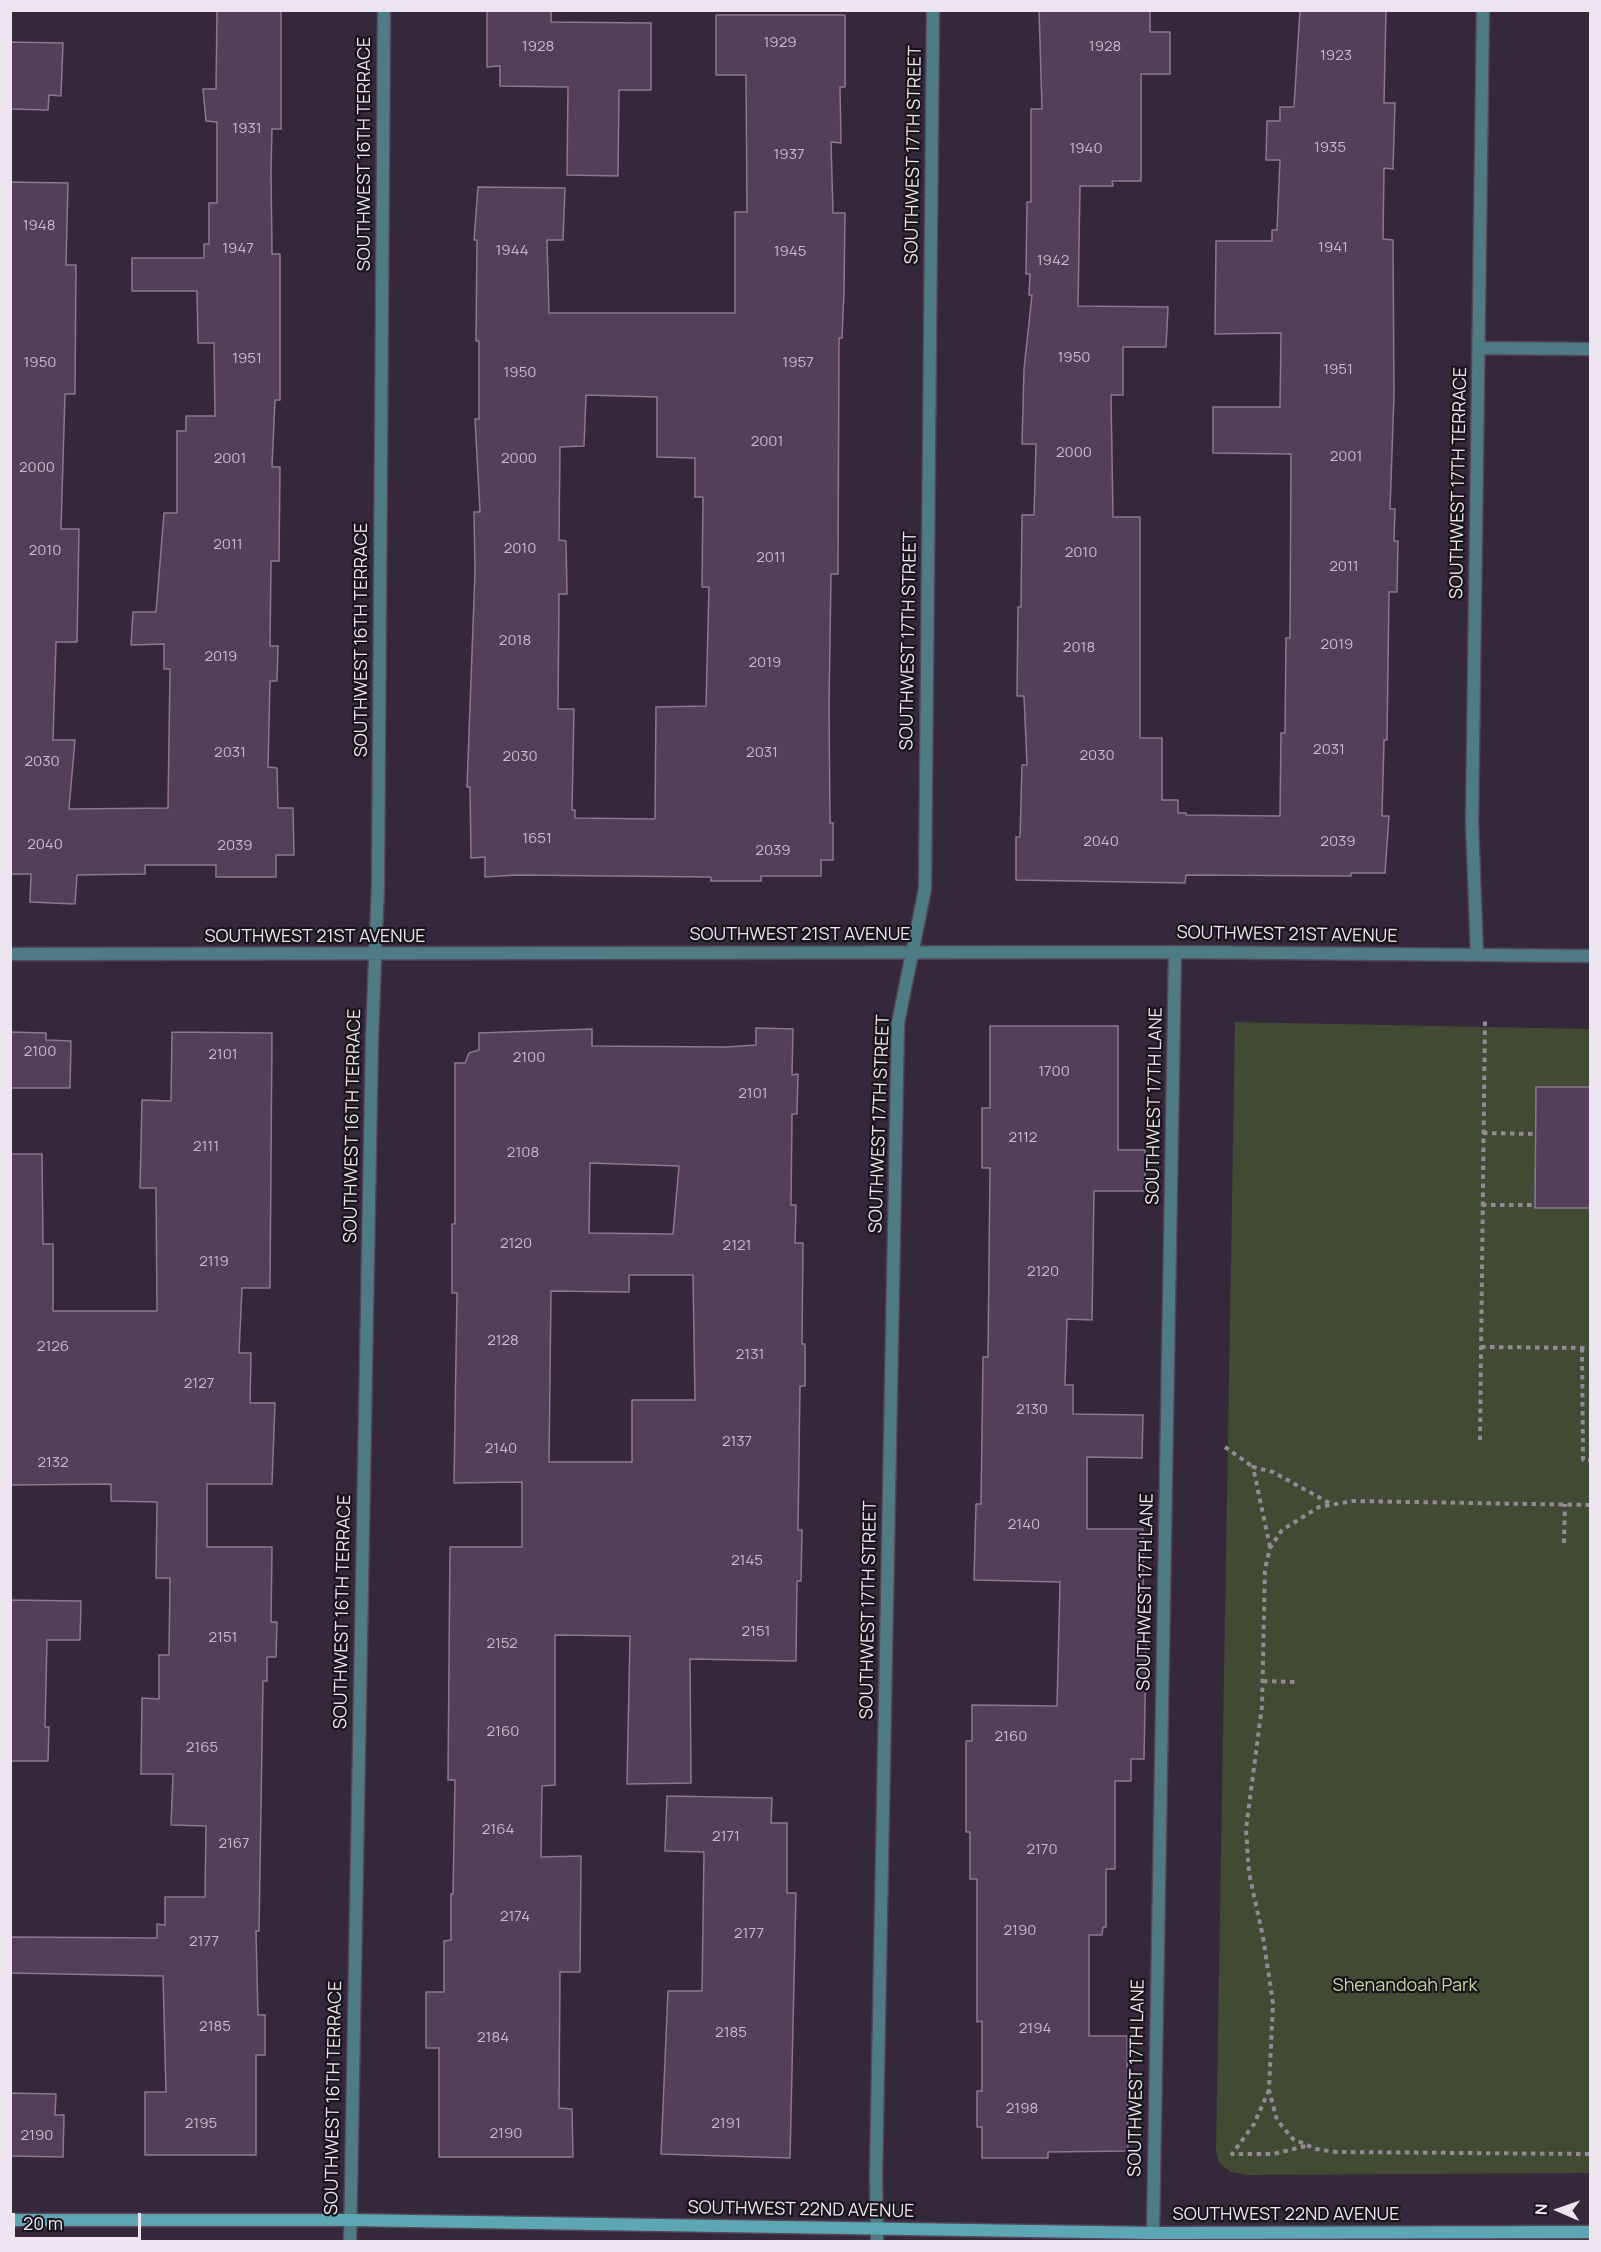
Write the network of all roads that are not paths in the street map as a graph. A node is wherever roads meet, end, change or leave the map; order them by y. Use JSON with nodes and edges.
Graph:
{"nodes":[{"id":1,"x":384,"y":10,"type":"edge"},
{"id":2,"x":933,"y":10,"type":"edge"},
{"id":3,"x":1483,"y":10,"type":"edge"},
{"id":4,"x":1479,"y":348,"type":"junction"},
{"id":5,"x":1590,"y":349,"type":"edge"},
{"id":6,"x":912,"y":952,"type":"junction"},
{"id":7,"x":1175,"y":952,"type":"junction"},
{"id":8,"x":10,"y":954,"type":"edge"},
{"id":9,"x":375,"y":955,"type":"junction"},
{"id":10,"x":1477,"y":955,"type":"junction"},
{"id":11,"x":1590,"y":956,"type":"edge"},
{"id":12,"x":10,"y":2220,"type":"edge"},
{"id":13,"x":350,"y":2220,"type":"junction"},
{"id":14,"x":1590,"y":2232,"type":"edge"},
{"id":15,"x":1153,"y":2234,"type":"junction"},
{"id":16,"x":877,"y":2236,"type":"edge"},
{"id":17,"x":1516,"y":2236,"type":"edge"},
{"id":18,"x":350,"y":2241,"type":"edge"}],
"edges":[{"from":1,"to":9,"type":"street","name":"SOUTHWEST 16TH TERRACE"},
{"from":2,"to":6,"type":"street","name":"SOUTHWEST 17TH STREET"},
{"from":3,"to":4,"type":"street","name":"SOUTHWEST 17TH TERRACE"},
{"from":4,"to":5,"type":"street"},
{"from":4,"to":10,"type":"street","name":"SOUTHWEST 17TH TERRACE"},
{"from":6,"to":7,"type":"street","name":"SOUTHWEST 21ST AVENUE"},
{"from":6,"to":9,"type":"street","name":"SOUTHWEST 21ST AVENUE"},
{"from":6,"to":16,"type":"street","name":"SOUTHWEST 17TH STREET"},
{"from":7,"to":10,"type":"street","name":"SOUTHWEST 21ST AVENUE"},
{"from":7,"to":15,"type":"street","name":"SOUTHWEST 17TH LANE"},
{"from":8,"to":9,"type":"street","name":"SOUTHWEST 21ST AVENUE"},
{"from":9,"to":13,"type":"street","name":"SOUTHWEST 16TH TERRACE"},
{"from":10,"to":11,"type":"street","name":"SOUTHWEST 21ST AVENUE"},
{"from":12,"to":13,"type":"main road","name":"SOUTHWEST 22ND AVENUE"},
{"from":13,"to":16,"type":"main road","name":"SOUTHWEST 22ND AVENUE"},
{"from":13,"to":18,"type":"street","name":"SOUTHWEST 16TH TERRACE"},
{"from":14,"to":17,"type":"main road","name":"SOUTHWEST 22ND AVENUE"},
{"from":15,"to":16,"type":"main road","name":"SOUTHWEST 22ND AVENUE"},
{"from":15,"to":17,"type":"main road","name":"SOUTHWEST 22ND AVENUE"}]}
